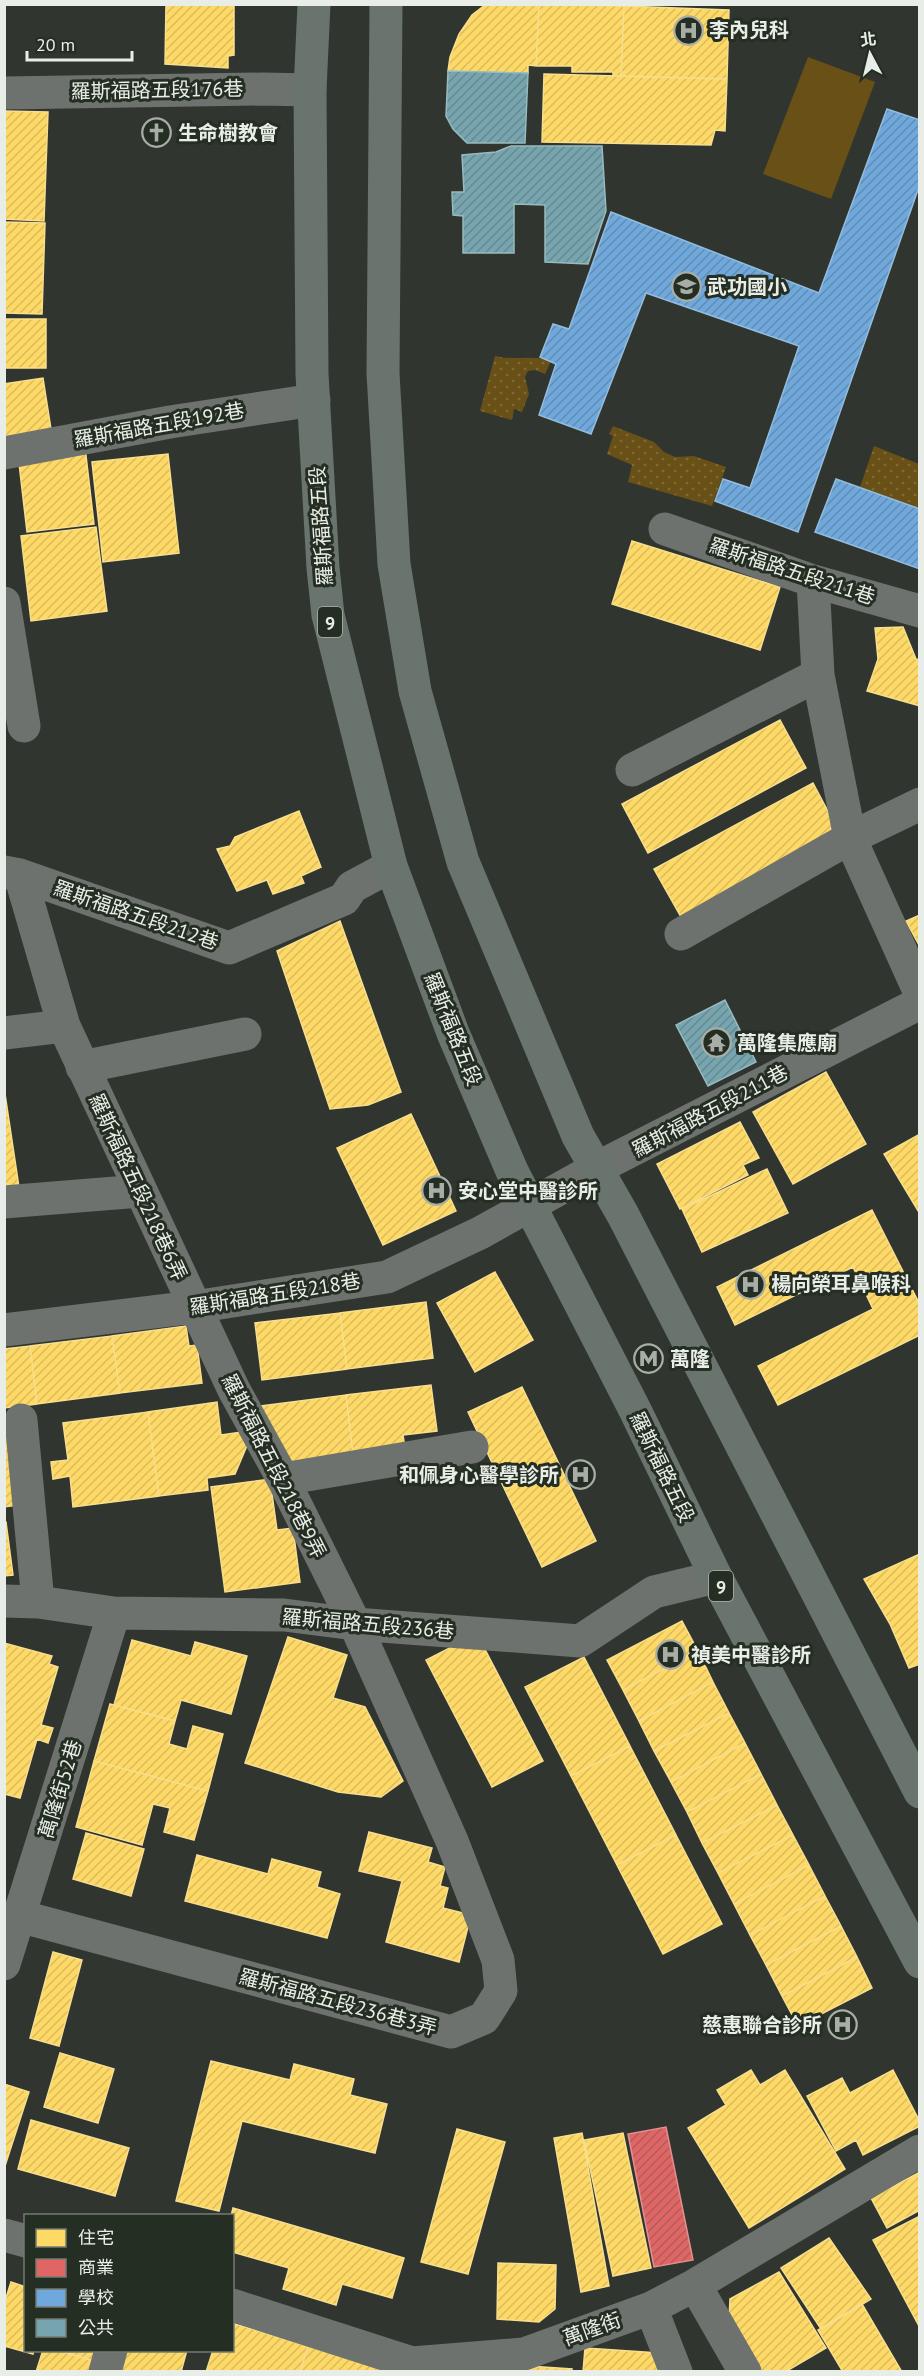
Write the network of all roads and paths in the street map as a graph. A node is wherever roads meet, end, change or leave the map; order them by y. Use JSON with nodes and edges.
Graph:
{"nodes":[{"id":1,"x":314,"y":4,"type":"edge"},
{"id":2,"x":386,"y":4,"type":"edge"},
{"id":3,"x":310,"y":90,"type":"junction"},
{"id":4,"x":4,"y":93,"type":"edge"},
{"id":5,"x":314,"y":400,"type":"junction"},
{"id":6,"x":4,"y":453,"type":"edge"},
{"id":7,"x":665,"y":529,"type":"dead end"},
{"id":8,"x":813,"y":581,"type":"junction"},
{"id":9,"x":4,"y":603,"type":"edge"},
{"id":10,"x":920,"y":611,"type":"edge"},
{"id":11,"x":818,"y":675,"type":"junction"},
{"id":12,"x":24,"y":726,"type":"dead end"},
{"id":13,"x":632,"y":770,"type":"dead end"},
{"id":14,"x":920,"y":804,"type":"edge"},
{"id":15,"x":850,"y":838,"type":"junction"},
{"id":16,"x":391,"y":866,"type":"junction"},
{"id":17,"x":12,"y":874,"type":"edge"},
{"id":18,"x":681,"y":934,"type":"dead end"},
{"id":19,"x":920,"y":993,"type":"edge"},
{"id":20,"x":920,"y":1003,"type":"edge"},
{"id":21,"x":64,"y":1026,"type":"junction"},
{"id":22,"x":4,"y":1033,"type":"edge"},
{"id":23,"x":245,"y":1034,"type":"dead end"},
{"id":24,"x":82,"y":1067,"type":"junction"},
{"id":25,"x":595,"y":1169,"type":"junction"},
{"id":26,"x":140,"y":1191,"type":"junction"},
{"id":27,"x":4,"y":1202,"type":"edge"},
{"id":28,"x":529,"y":1206,"type":"junction"},
{"id":29,"x":194,"y":1307,"type":"junction"},
{"id":30,"x":4,"y":1330,"type":"edge"},
{"id":31,"x":21,"y":1420,"type":"dead end"},
{"id":32,"x":472,"y":1447,"type":"dead end"},
{"id":33,"x":283,"y":1479,"type":"junction"},
{"id":34,"x":716,"y":1577,"type":"junction"},
{"id":35,"x":4,"y":1601,"type":"edge"},
{"id":36,"x":38,"y":1602,"type":"junction"},
{"id":37,"x":114,"y":1613,"type":"junction"},
{"id":38,"x":355,"y":1624,"type":"junction"},
{"id":39,"x":920,"y":1792,"type":"edge"},
{"id":40,"x":20,"y":1916,"type":"junction"},
{"id":41,"x":920,"y":1962,"type":"edge"},
{"id":42,"x":4,"y":1964,"type":"edge"},
{"id":43,"x":920,"y":2151,"type":"edge"},
{"id":44,"x":4,"y":2235,"type":"edge"},
{"id":45,"x":24,"y":2240,"type":"edge"},
{"id":46,"x":695,"y":2284,"type":"junction"},
{"id":47,"x":234,"y":2306,"type":"edge"},
{"id":48,"x":651,"y":2308,"type":"junction"},
{"id":49,"x":110,"y":2352,"type":"edge"},
{"id":50,"x":411,"y":2367,"type":"edge"},
{"id":51,"x":105,"y":2372,"type":"edge"},
{"id":52,"x":676,"y":2372,"type":"edge"},
{"id":53,"x":745,"y":2372,"type":"edge"}],
"edges":[{"from":1,"to":3,"type":"main road","name":"羅斯福路五段","number":"9"},
{"from":2,"to":25,"type":"main road"},
{"from":3,"to":4,"type":"street","name":"羅斯福路五段176巷"},
{"from":3,"to":5,"type":"main road","name":"羅斯福路五段","number":"9"},
{"from":5,"to":6,"type":"street","name":"羅斯福路五段192巷"},
{"from":5,"to":16,"type":"main road","name":"羅斯福路五段","number":"9"},
{"from":7,"to":8,"type":"street","name":"羅斯福路五段211巷"},
{"from":8,"to":10,"type":"street","name":"羅斯福路五段211巷"},
{"from":8,"to":11,"type":"street"},
{"from":9,"to":12,"type":"street"},
{"from":11,"to":13,"type":"street"},
{"from":11,"to":15,"type":"street"},
{"from":14,"to":15,"type":"street"},
{"from":15,"to":18,"type":"street"},
{"from":15,"to":19,"type":"street"},
{"from":16,"to":17,"type":"street","name":"羅斯福路五段212巷"},
{"from":16,"to":28,"type":"main road","name":"羅斯福路五段","number":"9"},
{"from":17,"to":21,"type":"street","name":"羅斯福路五段218巷6弄"},
{"from":20,"to":25,"type":"street","name":"羅斯福路五段211巷"},
{"from":21,"to":22,"type":"street"},
{"from":21,"to":24,"type":"street","name":"羅斯福路五段218巷6弄"},
{"from":23,"to":24,"type":"street","name":"羅斯福路五段218巷6弄"},
{"from":24,"to":26,"type":"street","name":"羅斯福路五段218巷6弄"},
{"from":25,"to":28,"type":"street","name":"羅斯福路五段211巷"},
{"from":25,"to":39,"type":"main road"},
{"from":26,"to":27,"type":"street"},
{"from":26,"to":29,"type":"street","name":"羅斯福路五段218巷6弄"},
{"from":28,"to":29,"type":"street","name":"羅斯福路五段218巷"},
{"from":28,"to":34,"type":"main road","name":"羅斯福路五段","number":"9"},
{"from":29,"to":30,"type":"street","name":"羅斯福路五段218巷"},
{"from":29,"to":33,"type":"street","name":"羅斯福路五段218巷9弄"},
{"from":31,"to":36,"type":"street"},
{"from":32,"to":33,"type":"street"},
{"from":33,"to":38,"type":"street","name":"羅斯福路五段218巷9弄"},
{"from":34,"to":38,"type":"street","name":"羅斯福路五段236巷"},
{"from":34,"to":41,"type":"main road","name":"羅斯福路五段","number":"9"},
{"from":35,"to":36,"type":"street","name":"羅斯福路五段236巷"},
{"from":36,"to":37,"type":"street","name":"羅斯福路五段236巷"},
{"from":37,"to":38,"type":"street","name":"羅斯福路五段236巷"},
{"from":37,"to":40,"type":"street","name":"萬隆街52巷"},
{"from":38,"to":40,"type":"street","name":"羅斯福路五段236巷3弄"},
{"from":40,"to":42,"type":"street","name":"萬隆街52巷"},
{"from":43,"to":46,"type":"street","name":"萬隆街"},
{"from":44,"to":45,"type":"street"},
{"from":46,"to":48,"type":"street","name":"萬隆街"},
{"from":46,"to":53,"type":"street"},
{"from":47,"to":50,"type":"street","name":"萬隆街"},
{"from":48,"to":50,"type":"street","name":"萬隆街"},
{"from":48,"to":52,"type":"street"},
{"from":49,"to":51,"type":"street"}]}
